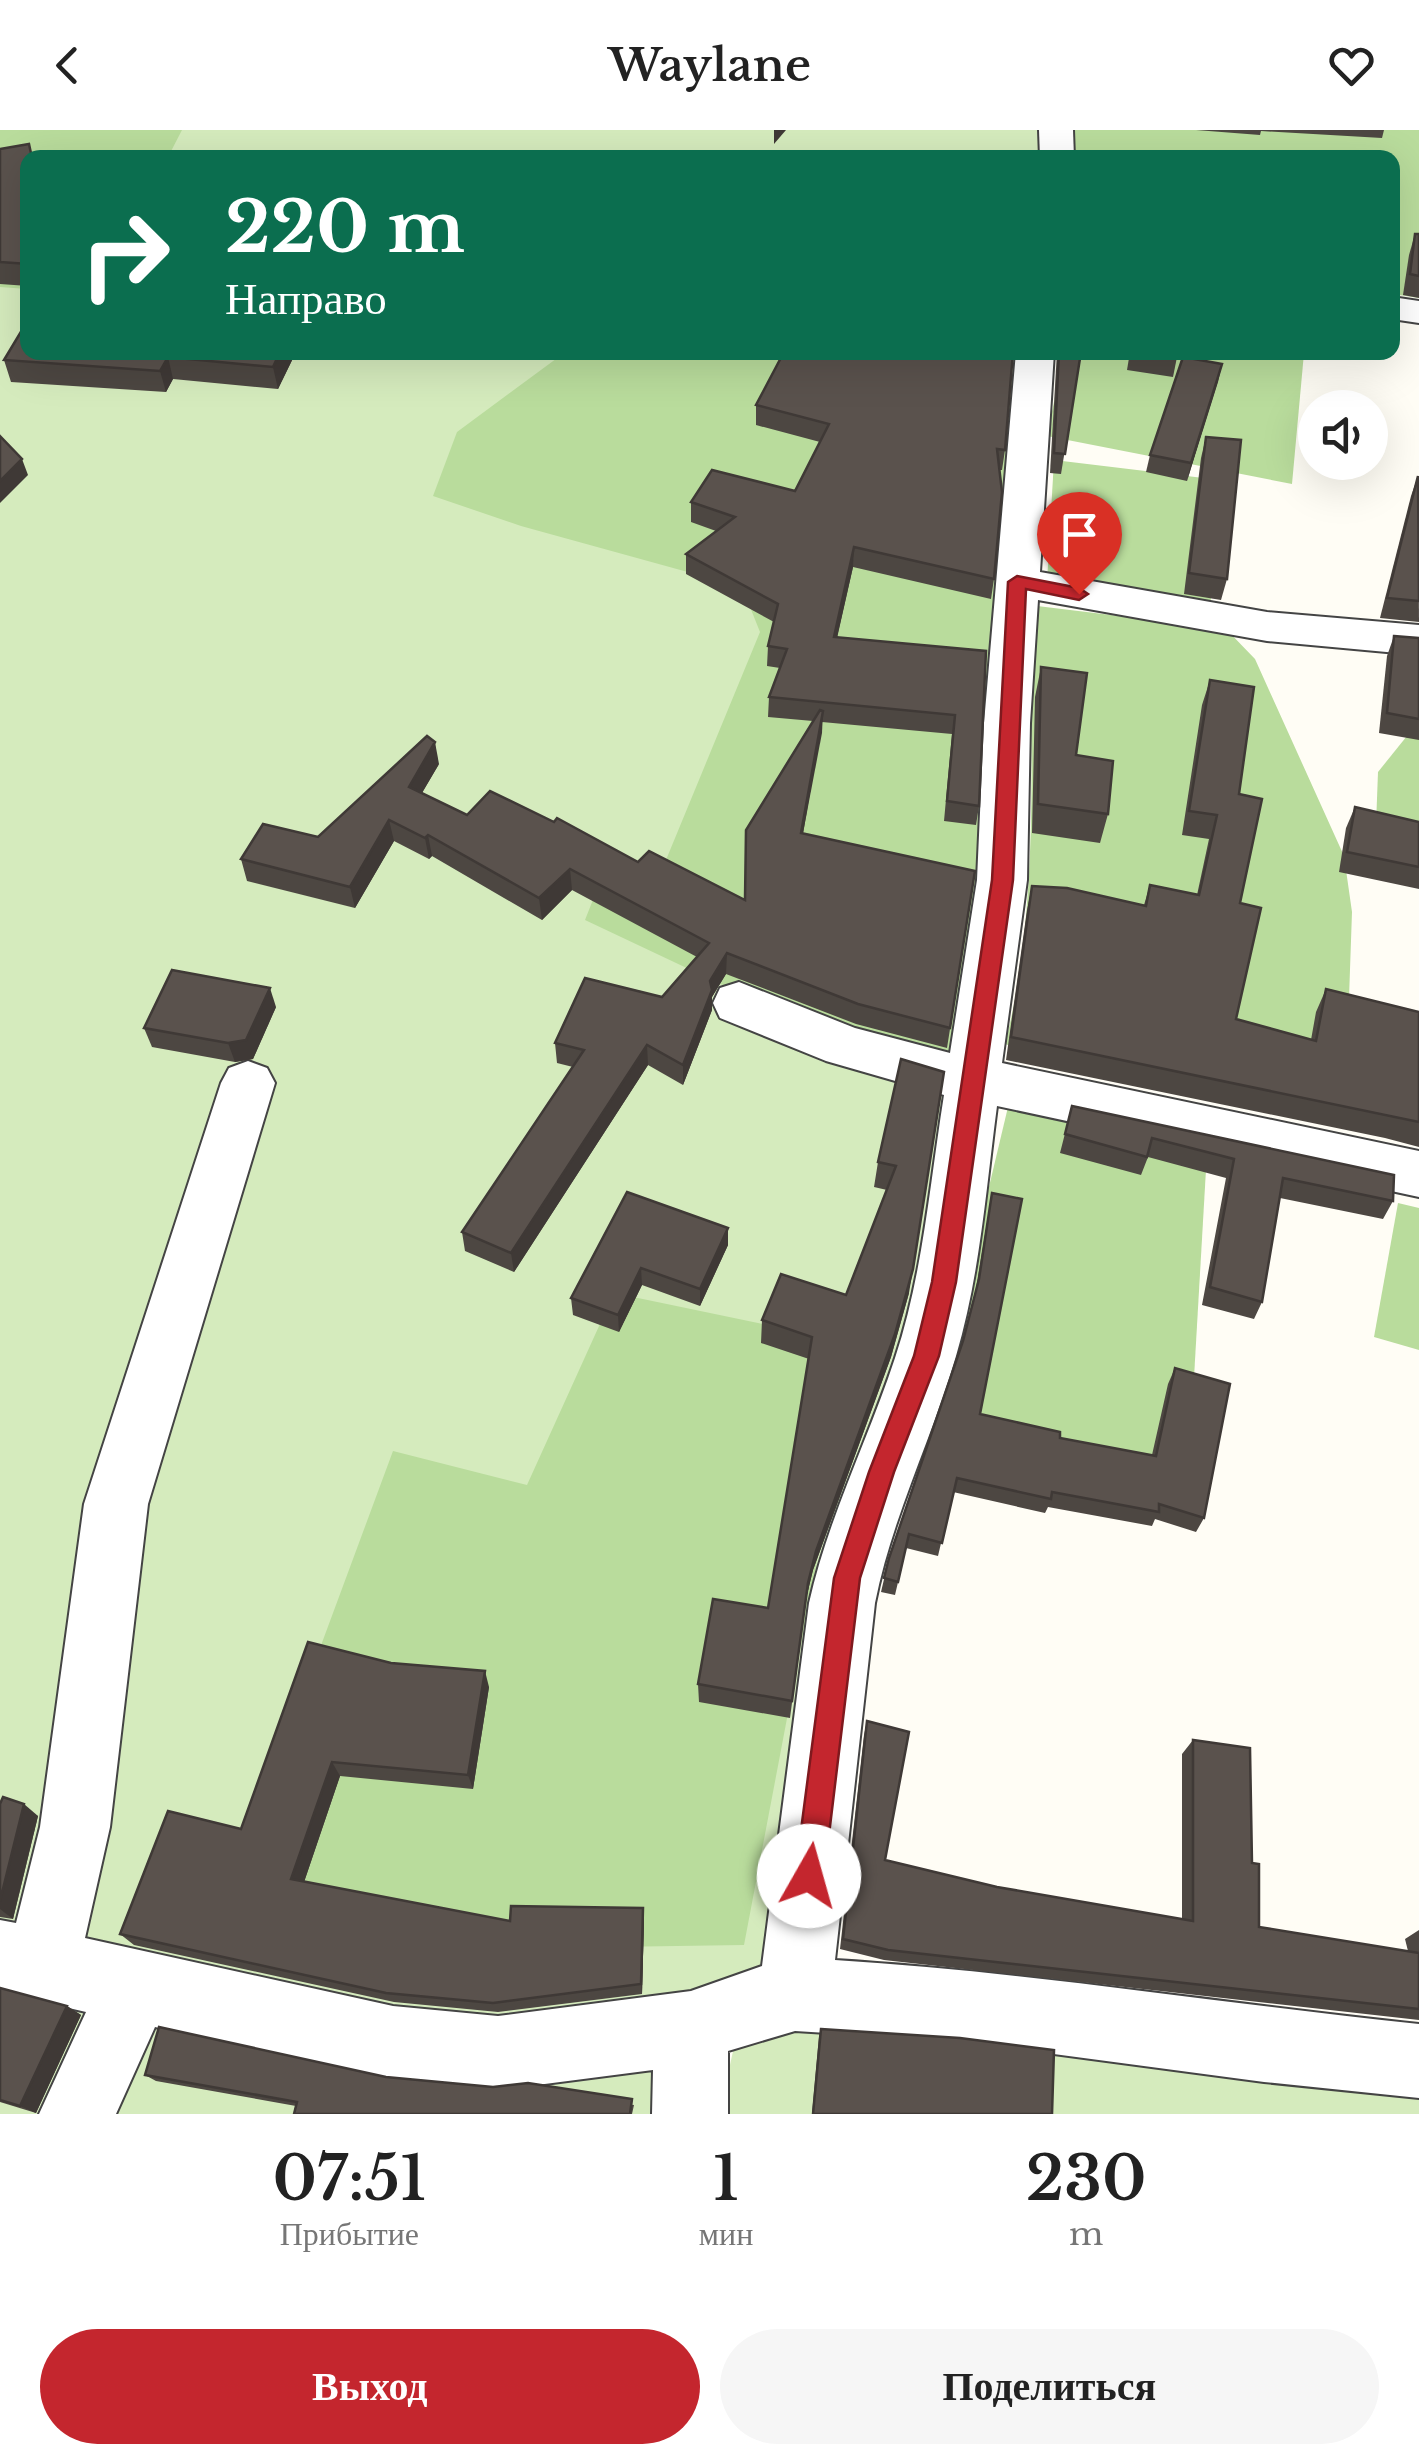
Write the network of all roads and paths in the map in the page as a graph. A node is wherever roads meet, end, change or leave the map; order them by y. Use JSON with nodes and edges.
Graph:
{"nodes":[{"id":1,"x":1035,"y":360,"type":"edge"},
{"id":2,"x":1017,"y":582,"type":"junction"},
{"id":3,"x":1419,"y":640,"type":"edge"},
{"id":4,"x":739,"y":1003,"type":"dead end"},
{"id":5,"x":975,"y":1078,"type":"junction"},
{"id":6,"x":248,"y":1083,"type":"dead end"},
{"id":7,"x":1419,"y":1174,"type":"edge"},
{"id":8,"x":21,"y":1961,"type":"edge"},
{"id":9,"x":136,"y":1987,"type":"junction"},
{"id":10,"x":795,"y":1994,"type":"junction"},
{"id":11,"x":691,"y":2028,"type":"junction"},
{"id":12,"x":1419,"y":2061,"type":"edge"},
{"id":13,"x":77,"y":2114,"type":"edge"},
{"id":14,"x":690,"y":2114,"type":"edge"}],
"edges":[{"from":1,"to":2,"type":"street"},
{"from":2,"to":3,"type":"street"},
{"from":2,"to":5,"type":"street"},
{"from":4,"to":5,"type":"street"},
{"from":5,"to":7,"type":"street"},
{"from":5,"to":10,"type":"street"},
{"from":6,"to":8,"type":"street"},
{"from":8,"to":9,"type":"street"},
{"from":9,"to":11,"type":"street"},
{"from":9,"to":13,"type":"street"},
{"from":10,"to":11,"type":"street"},
{"from":10,"to":12,"type":"street"},
{"from":11,"to":14,"type":"street"}]}
